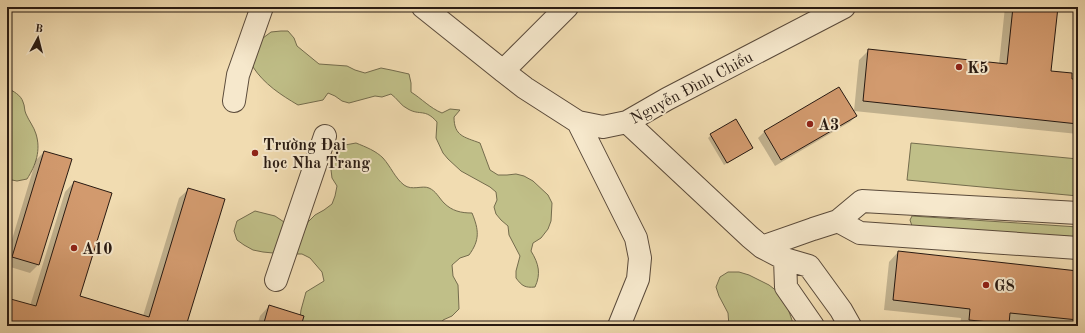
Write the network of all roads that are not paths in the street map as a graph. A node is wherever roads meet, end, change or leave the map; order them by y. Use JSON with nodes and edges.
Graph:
{"nodes":[{"id":1,"x":262,"y":7,"type":"edge"},
{"id":2,"x":423,"y":7,"type":"edge"},
{"id":3,"x":567,"y":7,"type":"edge"},
{"id":4,"x":844,"y":7,"type":"edge"},
{"id":5,"x":503,"y":72,"type":"junction"},
{"id":6,"x":234,"y":101,"type":"dead end"},
{"id":7,"x":578,"y":122,"type":"junction"},
{"id":8,"x":627,"y":122,"type":"junction"},
{"id":9,"x":325,"y":136,"type":"dead end"},
{"id":10,"x":1078,"y":213,"type":"edge"},
{"id":11,"x":838,"y":221,"type":"junction"},
{"id":12,"x":762,"y":246,"type":"junction"},
{"id":13,"x":1078,"y":248,"type":"edge"},
{"id":14,"x":785,"y":259,"type":"junction"},
{"id":15,"x":276,"y":280,"type":"dead end"},
{"id":16,"x":619,"y":326,"type":"edge"},
{"id":17,"x":813,"y":326,"type":"edge"},
{"id":18,"x":850,"y":326,"type":"edge"}],
"edges":[{"from":1,"to":6,"type":"street"},
{"from":2,"to":5,"type":"street","name":"Nguyễn Đình Chiểu"},
{"from":3,"to":5,"type":"street"},
{"from":4,"to":8,"type":"street","name":"Nguyễn Đình Chiểu"},
{"from":5,"to":7,"type":"street","name":"Nguyễn Đình Chiểu"},
{"from":7,"to":8,"type":"street","name":"Nguyễn Đình Chiểu"},
{"from":7,"to":16,"type":"street"},
{"from":8,"to":12,"type":"street"},
{"from":9,"to":15,"type":"street"},
{"from":10,"to":11,"type":"street"},
{"from":11,"to":12,"type":"street"},
{"from":11,"to":13,"type":"street"},
{"from":12,"to":14,"type":"street"},
{"from":14,"to":17,"type":"street"},
{"from":14,"to":18,"type":"street"}]}
